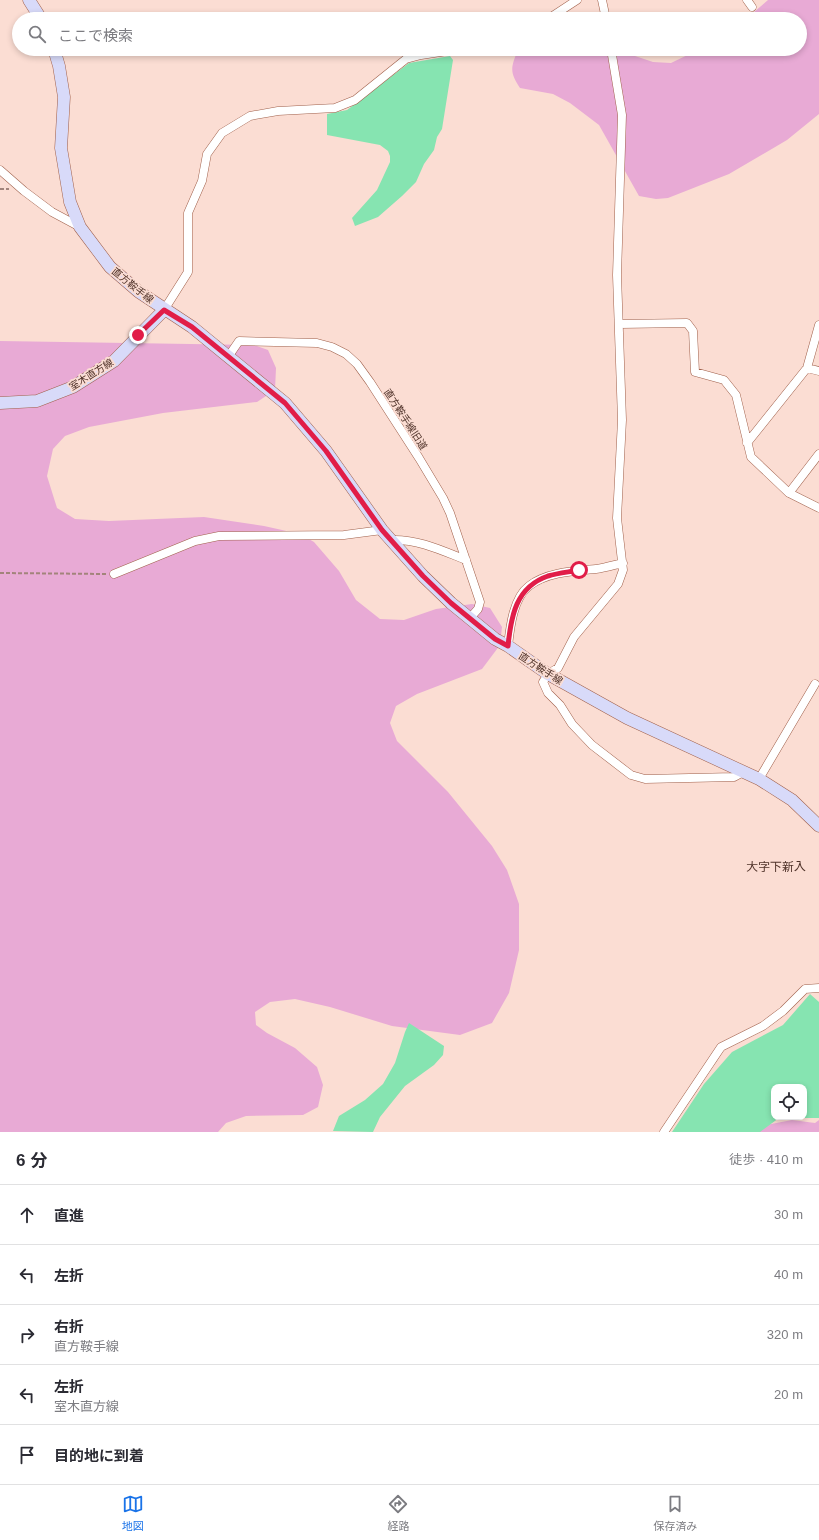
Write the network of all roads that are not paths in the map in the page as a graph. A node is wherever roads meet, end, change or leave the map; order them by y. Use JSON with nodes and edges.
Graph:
{"nodes":[{"id":1,"x":29,"y":0,"type":"edge"},
{"id":2,"x":577,"y":0,"type":"edge"},
{"id":3,"x":602,"y":0,"type":"edge"},
{"id":4,"x":37,"y":12,"type":"edge"},
{"id":5,"x":559,"y":12,"type":"edge"},
{"id":6,"x":605,"y":12,"type":"edge"},
{"id":7,"x":56,"y":56,"type":"edge"},
{"id":8,"x":417,"y":56,"type":"edge"},
{"id":9,"x":612,"y":56,"type":"edge"},
{"id":10,"x":0,"y":170,"type":"edge"},
{"id":11,"x":80,"y":227,"type":"junction"},
{"id":12,"x":164,"y":310,"type":"junction"},
{"id":13,"x":620,"y":324,"type":"junction"},
{"id":14,"x":819,"y":326,"type":"edge"},
{"id":15,"x":228,"y":357,"type":"junction"},
{"id":16,"x":807,"y":368,"type":"junction"},
{"id":17,"x":819,"y":371,"type":"edge"},
{"id":18,"x":0,"y":402,"type":"edge"},
{"id":19,"x":747,"y":443,"type":"junction"},
{"id":20,"x":819,"y":454,"type":"edge"},
{"id":21,"x":789,"y":493,"type":"junction"},
{"id":22,"x":819,"y":508,"type":"edge"},
{"id":23,"x":382,"y":530,"type":"junction"},
{"id":24,"x":391,"y":540,"type":"junction"},
{"id":25,"x":466,"y":560,"type":"junction"},
{"id":26,"x":623,"y":563,"type":"junction"},
{"id":27,"x":114,"y":574,"type":"road end"},
{"id":28,"x":470,"y":618,"type":"junction"},
{"id":29,"x":508,"y":646,"type":"junction"},
{"id":30,"x":548,"y":674,"type":"junction"},
{"id":31,"x":815,"y":684,"type":"dead end"},
{"id":32,"x":743,"y":772,"type":"junction"},
{"id":33,"x":759,"y":779,"type":"junction"},
{"id":34,"x":819,"y":826,"type":"edge"},
{"id":35,"x":819,"y":988,"type":"edge"},
{"id":36,"x":664,"y":1132,"type":"edge"}],
"edges":[{"from":1,"to":4,"type":"main road"},
{"from":2,"to":5,"type":"street"},
{"from":3,"to":6,"type":"street"},
{"from":7,"to":11,"type":"main road","name":"直方鞍手線"},
{"from":8,"to":12,"type":"street"},
{"from":9,"to":13,"type":"street"},
{"from":10,"to":11,"type":"street"},
{"from":11,"to":12,"type":"main road","name":"直方鞍手線"},
{"from":12,"to":15,"type":"main road","name":"直方鞍手線"},
{"from":12,"to":18,"type":"main road","name":"室木直方線"},
{"from":13,"to":19,"type":"street"},
{"from":13,"to":26,"type":"street"},
{"from":14,"to":16,"type":"street"},
{"from":15,"to":23,"type":"main road","name":"直方鞍手線"},
{"from":15,"to":25,"type":"street","name":"直方鞍手線旧道"},
{"from":16,"to":17,"type":"street"},
{"from":16,"to":19,"type":"street"},
{"from":19,"to":21,"type":"street"},
{"from":20,"to":21,"type":"street"},
{"from":21,"to":22,"type":"street"},
{"from":23,"to":24,"type":"main road","name":"直方鞍手線"},
{"from":23,"to":27,"type":"street"},
{"from":24,"to":25,"type":"street"},
{"from":24,"to":28,"type":"main road","name":"直方鞍手線"},
{"from":25,"to":28,"type":"street","name":"直方鞍手線旧道"},
{"from":26,"to":29,"type":"street"},
{"from":26,"to":30,"type":"street"},
{"from":28,"to":29,"type":"main road","name":"直方鞍手線"},
{"from":29,"to":30,"type":"main road","name":"直方鞍手線"},
{"from":30,"to":32,"type":"main road","name":"直方鞍手線"},
{"from":30,"to":32,"type":"street"},
{"from":31,"to":33,"type":"street"},
{"from":32,"to":33,"type":"main road","name":"直方鞍手線"},
{"from":33,"to":34,"type":"main road","name":"直方鞍手線"},
{"from":35,"to":36,"type":"street"}]}
